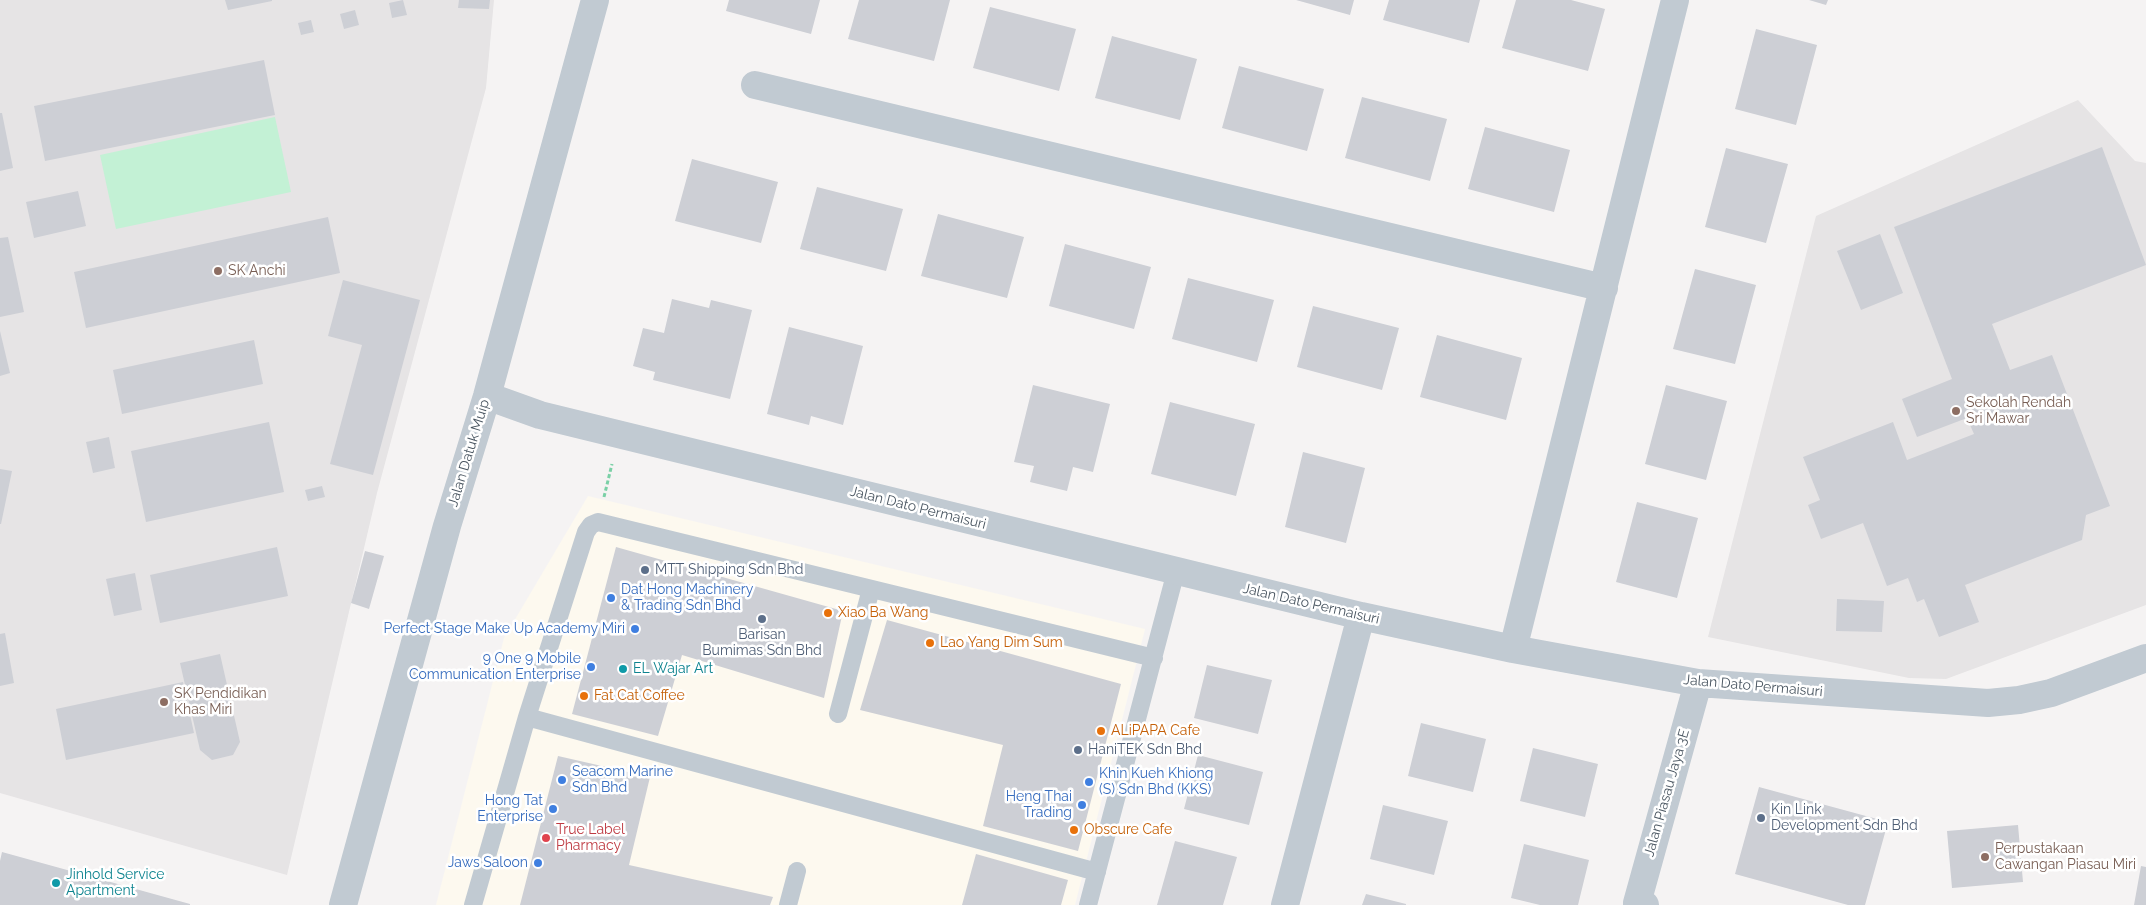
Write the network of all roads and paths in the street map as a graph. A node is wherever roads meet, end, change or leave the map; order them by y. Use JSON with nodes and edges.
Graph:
{"nodes":[{"id":1,"x":596,"y":0,"type":"edge"},
{"id":2,"x":1675,"y":0,"type":"edge"},
{"id":3,"x":755,"y":84,"type":"dead end"},
{"id":4,"x":1604,"y":288,"type":"junction"},
{"id":5,"x":487,"y":396,"type":"junction"},
{"id":6,"x":619,"y":434,"type":"junction"},
{"id":7,"x":598,"y":522,"type":"junction"},
{"id":8,"x":1176,"y":571,"type":"junction"},
{"id":9,"x":871,"y":589,"type":"junction"},
{"id":10,"x":1361,"y":616,"type":"junction"},
{"id":11,"x":1513,"y":649,"type":"junction"},
{"id":12,"x":1154,"y":658,"type":"junction"},
{"id":13,"x":2146,"y":658,"type":"edge"},
{"id":14,"x":1698,"y":683,"type":"junction"},
{"id":15,"x":838,"y":714,"type":"dead end"},
{"id":16,"x":527,"y":717,"type":"junction"},
{"id":17,"x":797,"y":871,"type":"dead end"},
{"id":18,"x":1097,"y":872,"type":"junction"},
{"id":19,"x":1639,"y":904,"type":"edge"},
{"id":20,"x":343,"y":905,"type":"edge"},
{"id":21,"x":473,"y":905,"type":"edge"},
{"id":22,"x":788,"y":905,"type":"edge"},
{"id":23,"x":1088,"y":905,"type":"edge"},
{"id":24,"x":1285,"y":905,"type":"edge"}],
"edges":[{"from":1,"to":5,"type":"street","name":"Jalan Datuk Muip"},
{"from":2,"to":4,"type":"street"},
{"from":3,"to":4,"type":"street"},
{"from":4,"to":11,"type":"street"},
{"from":5,"to":6,"type":"street","name":"Jalan Dato Permaisuri"},
{"from":5,"to":20,"type":"street","name":"Jalan Datuk Muip"},
{"from":6,"to":7,"type":"path"},
{"from":6,"to":8,"type":"street","name":"Jalan Dato Permaisuri"},
{"from":7,"to":9,"type":"lane"},
{"from":7,"to":16,"type":"lane"},
{"from":8,"to":10,"type":"street","name":"Jalan Dato Permaisuri"},
{"from":8,"to":12,"type":"lane"},
{"from":9,"to":12,"type":"lane"},
{"from":9,"to":15,"type":"lane"},
{"from":10,"to":11,"type":"street","name":"Jalan Dato Permaisuri"},
{"from":10,"to":24,"type":"street"},
{"from":11,"to":14,"type":"street","name":"Jalan Dato Permaisuri"},
{"from":12,"to":18,"type":"lane"},
{"from":13,"to":14,"type":"street","name":"Jalan Dato Permaisuri"},
{"from":14,"to":19,"type":"street","name":"Jalan Piasau Jaya 3E"},
{"from":16,"to":18,"type":"lane"},
{"from":16,"to":21,"type":"lane"},
{"from":17,"to":22,"type":"lane"},
{"from":18,"to":23,"type":"lane"}]}
